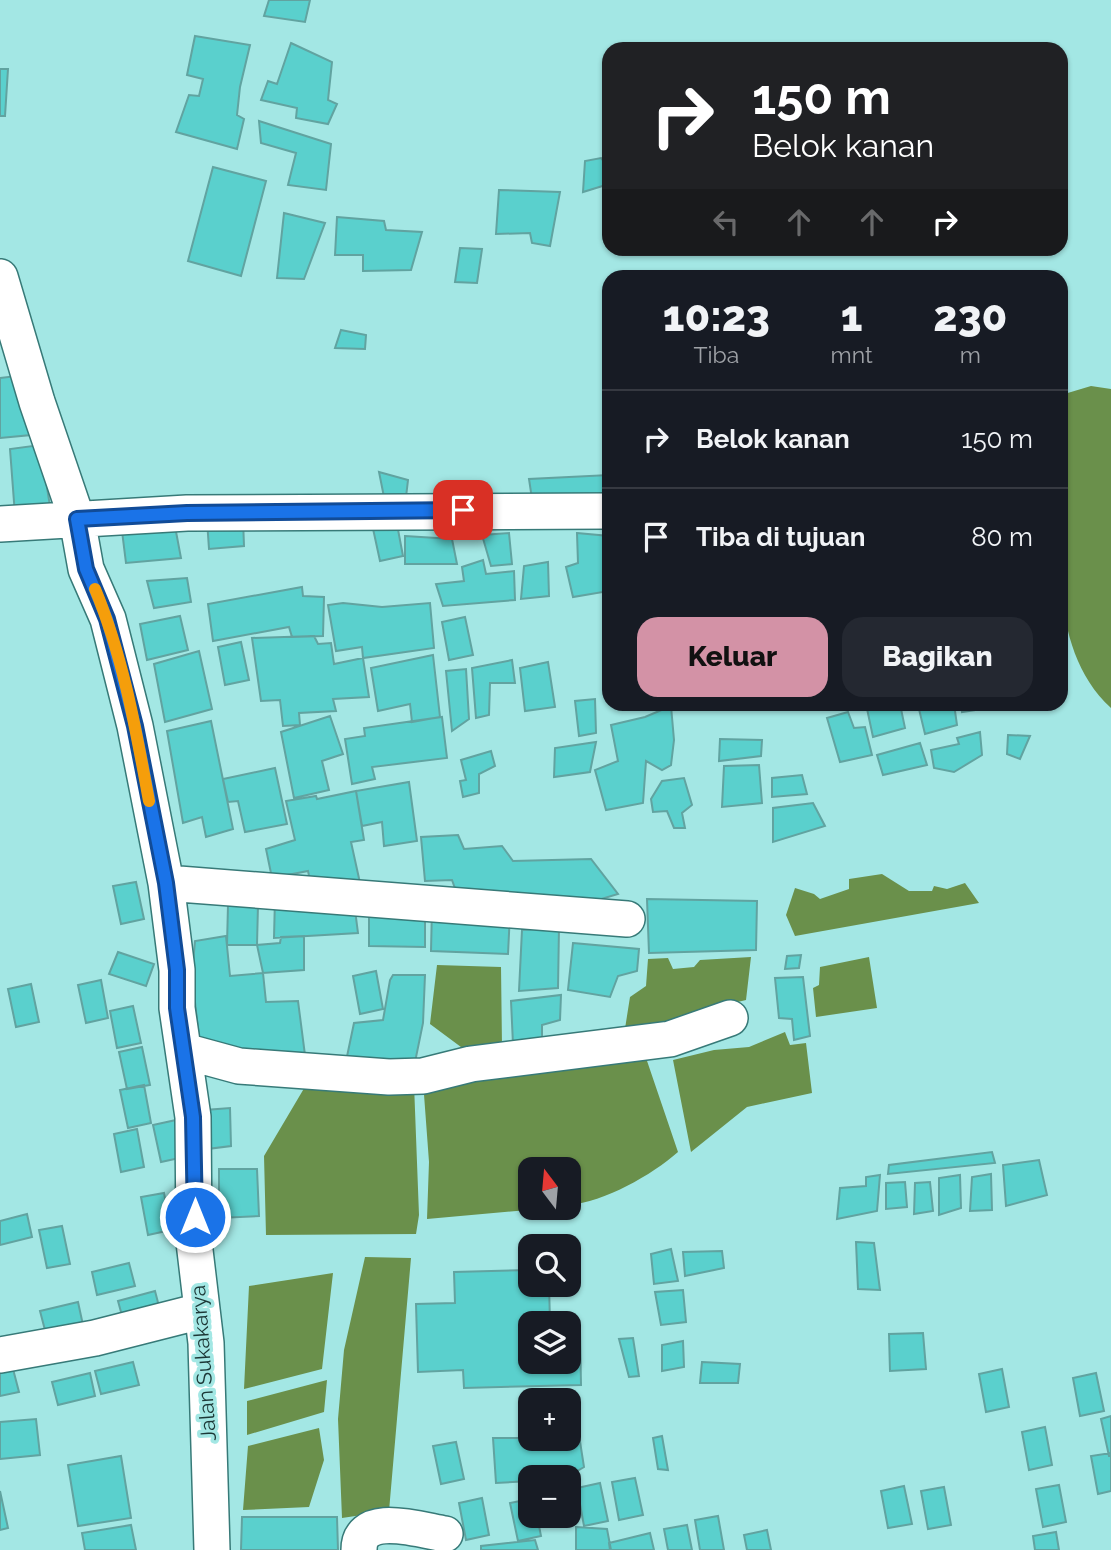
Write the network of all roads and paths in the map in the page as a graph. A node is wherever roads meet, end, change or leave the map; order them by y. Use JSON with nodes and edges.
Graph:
{"nodes":[{"id":1,"x":0,"y":277,"type":"edge"},
{"id":2,"x":602,"y":511,"type":"edge"},
{"id":3,"x":77,"y":519,"type":"junction"},
{"id":4,"x":0,"y":524,"type":"edge"},
{"id":5,"x":166,"y":883,"type":"junction"},
{"id":6,"x":626,"y":919,"type":"dead end"},
{"id":7,"x":730,"y":1018,"type":"dead end"},
{"id":8,"x":184,"y":1051,"type":"junction"},
{"id":9,"x":201,"y":1311,"type":"junction"},
{"id":10,"x":0,"y":1355,"type":"edge"},
{"id":11,"x":445,"y":1534,"type":"dead end"},
{"id":12,"x":212,"y":1550,"type":"edge"},
{"id":13,"x":359,"y":1550,"type":"edge"}],
"edges":[{"from":1,"to":3,"type":"street","name":"Jalan Sukakarya"},
{"from":2,"to":3,"type":"street"},
{"from":3,"to":4,"type":"street"},
{"from":3,"to":5,"type":"street","name":"Jalan Sukakarya"},
{"from":5,"to":6,"type":"street"},
{"from":5,"to":8,"type":"street","name":"Jalan Sukakarya"},
{"from":7,"to":8,"type":"street"},
{"from":8,"to":9,"type":"street","name":"Jalan Sukakarya"},
{"from":9,"to":10,"type":"street"},
{"from":9,"to":12,"type":"street","name":"Jalan Sukakarya"},
{"from":11,"to":13,"type":"street"}]}
